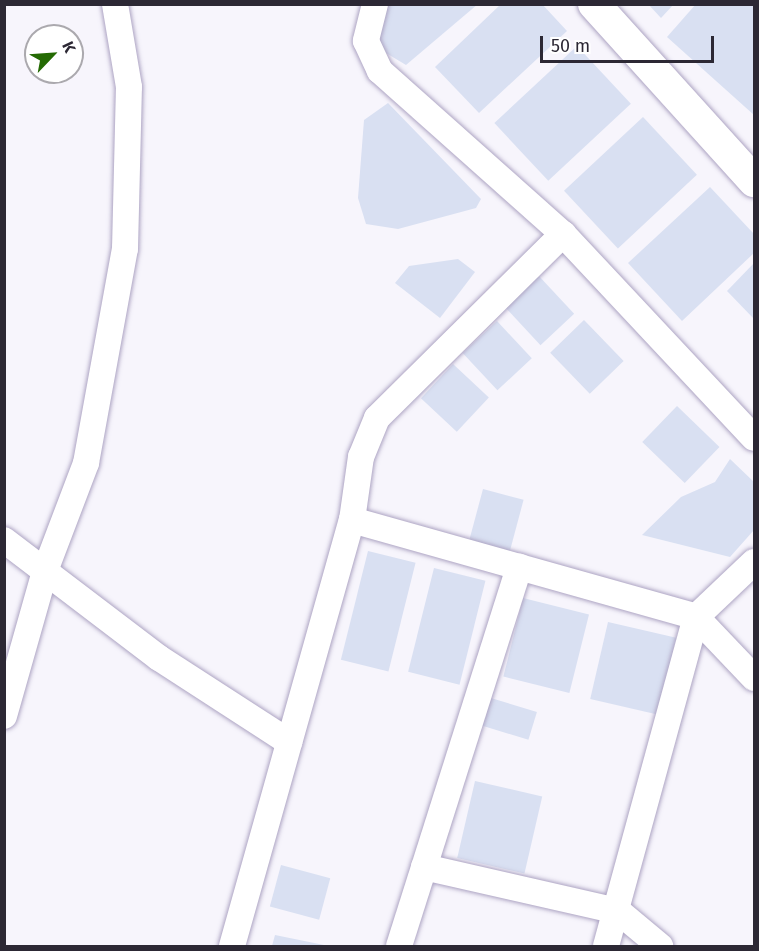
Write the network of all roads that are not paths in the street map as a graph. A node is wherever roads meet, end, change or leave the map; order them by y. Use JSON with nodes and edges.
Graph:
{"nodes":[{"id":1,"x":115,"y":4,"type":"edge"},
{"id":2,"x":375,"y":4,"type":"edge"},
{"id":3,"x":594,"y":4,"type":"edge"},
{"id":4,"x":754,"y":181,"type":"edge"},
{"id":5,"x":563,"y":234,"type":"junction"},
{"id":6,"x":754,"y":438,"type":"edge"},
{"id":7,"x":352,"y":520,"type":"junction"},
{"id":8,"x":4,"y":540,"type":"edge"},
{"id":9,"x":754,"y":562,"type":"edge"},
{"id":10,"x":519,"y":567,"type":"junction"},
{"id":11,"x":45,"y":571,"type":"junction"},
{"id":12,"x":696,"y":617,"type":"junction"},
{"id":13,"x":754,"y":678,"type":"edge"},
{"id":14,"x":4,"y":716,"type":"edge"},
{"id":15,"x":289,"y":742,"type":"junction"},
{"id":16,"x":424,"y":867,"type":"junction"},
{"id":17,"x":618,"y":911,"type":"junction"},
{"id":18,"x":232,"y":946,"type":"edge"},
{"id":19,"x":399,"y":946,"type":"edge"},
{"id":20,"x":606,"y":946,"type":"edge"},
{"id":21,"x":660,"y":946,"type":"edge"}],
"edges":[{"from":1,"to":11,"type":"street"},
{"from":2,"to":5,"type":"street"},
{"from":3,"to":4,"type":"street"},
{"from":5,"to":6,"type":"street"},
{"from":5,"to":7,"type":"street"},
{"from":7,"to":10,"type":"street"},
{"from":7,"to":15,"type":"street"},
{"from":8,"to":11,"type":"street"},
{"from":9,"to":12,"type":"street"},
{"from":10,"to":12,"type":"street"},
{"from":10,"to":16,"type":"street"},
{"from":11,"to":14,"type":"street"},
{"from":11,"to":15,"type":"street"},
{"from":12,"to":13,"type":"street"},
{"from":12,"to":17,"type":"street"},
{"from":15,"to":18,"type":"street"},
{"from":16,"to":17,"type":"street"},
{"from":16,"to":19,"type":"street"},
{"from":17,"to":20,"type":"street"},
{"from":17,"to":21,"type":"street"}]}
